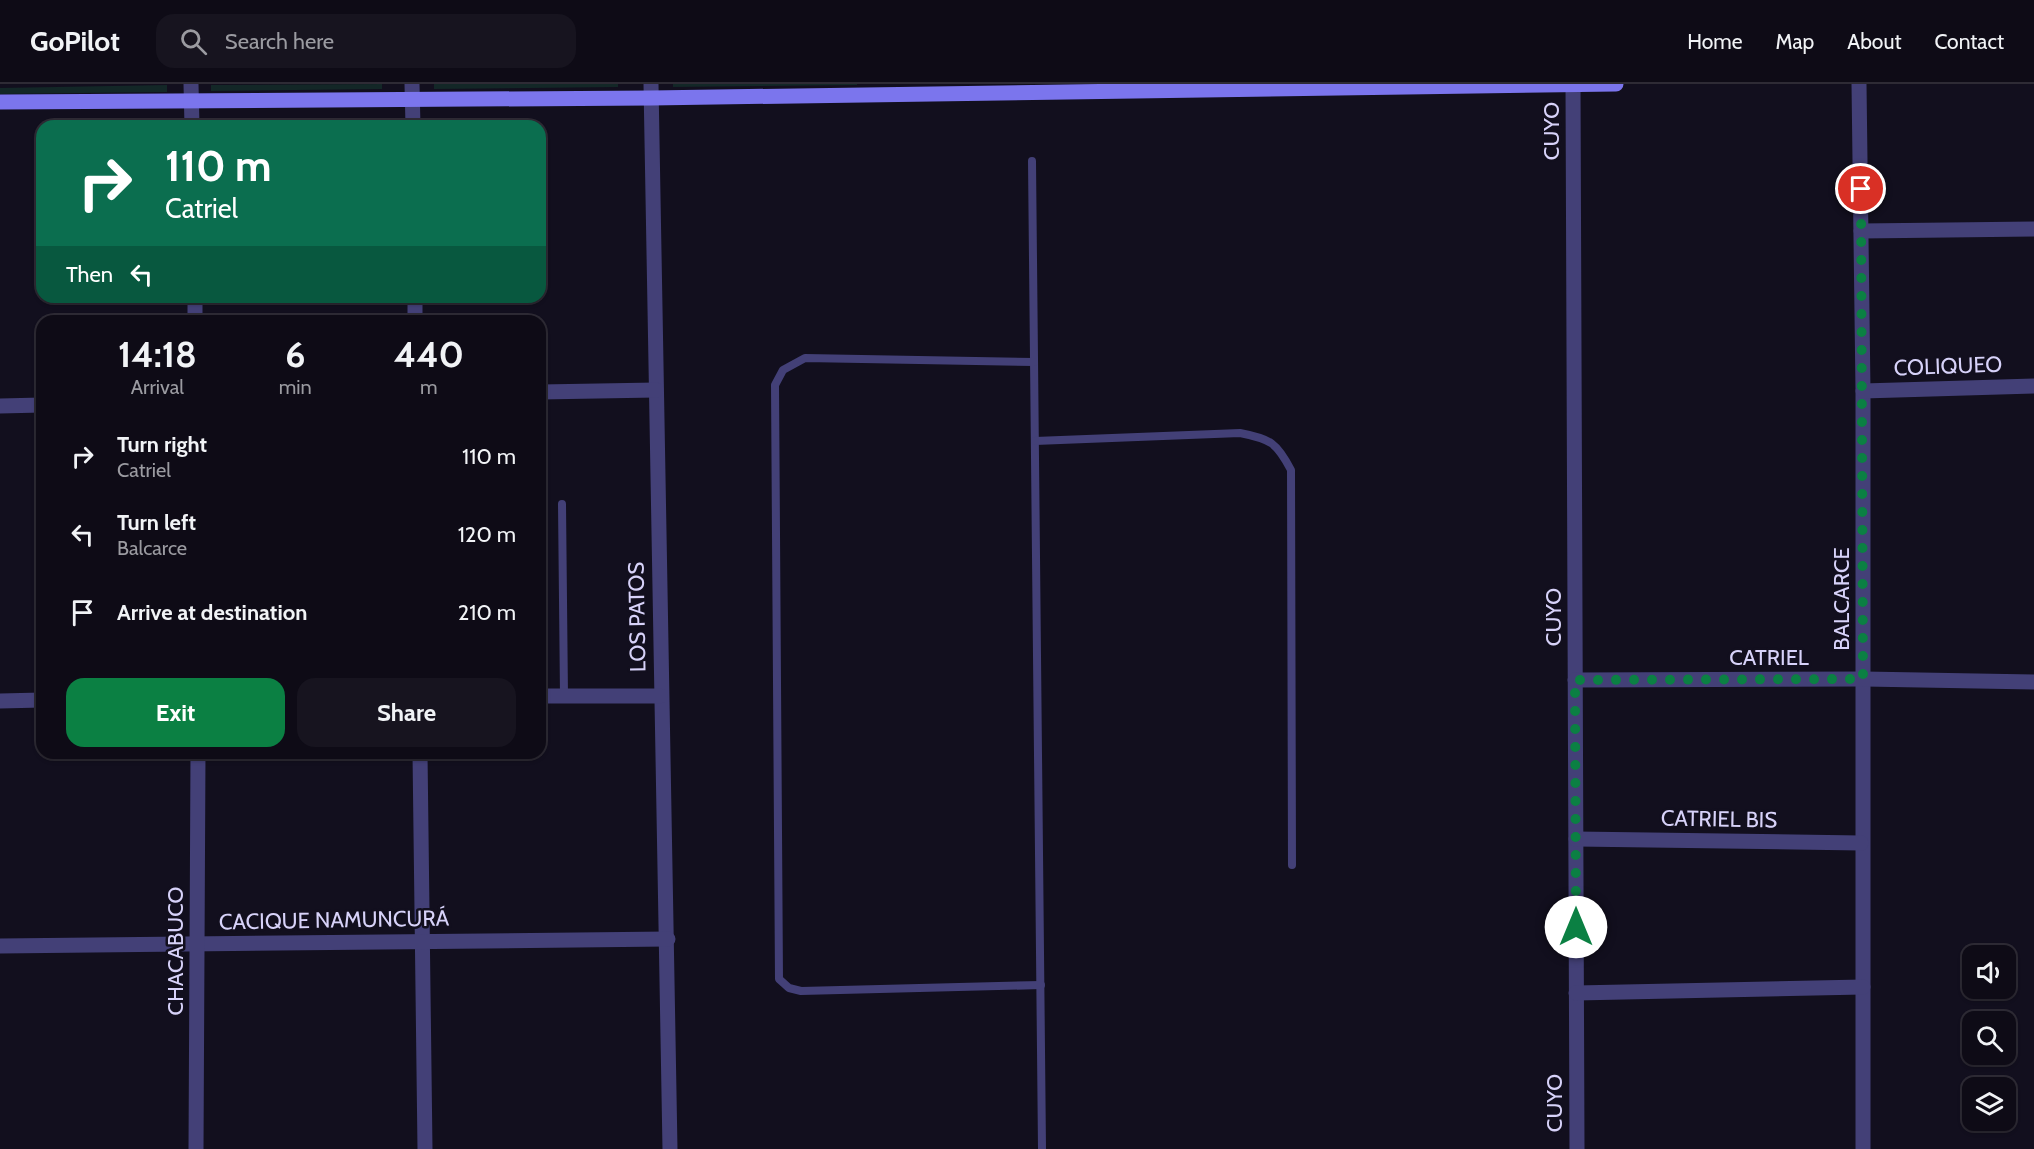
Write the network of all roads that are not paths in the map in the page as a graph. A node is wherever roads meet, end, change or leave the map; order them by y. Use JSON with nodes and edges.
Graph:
{"nodes":[{"id":1,"x":191,"y":84,"type":"edge"},
{"id":2,"x":412,"y":84,"type":"edge"},
{"id":3,"x":1616,"y":84,"type":"edge"},
{"id":4,"x":1859,"y":84,"type":"edge"},
{"id":5,"x":1573,"y":85,"type":"edge"},
{"id":6,"x":1380,"y":86,"type":"edge"},
{"id":7,"x":1134,"y":88,"type":"edge"},
{"id":8,"x":889,"y":89,"type":"edge"},
{"id":9,"x":651,"y":91,"type":"edge"},
{"id":10,"x":412,"y":100,"type":"junction"},
{"id":11,"x":192,"y":101,"type":"junction"},
{"id":12,"x":0,"y":102,"type":"edge"},
{"id":13,"x":192,"y":120,"type":"edge"},
{"id":14,"x":413,"y":120,"type":"edge"},
{"id":15,"x":1032,"y":161,"type":"dead end"},
{"id":16,"x":2034,"y":229,"type":"edge"},
{"id":17,"x":1861,"y":231,"type":"junction"},
{"id":18,"x":1034,"y":362,"type":"junction"},
{"id":19,"x":2034,"y":386,"type":"edge"},
{"id":20,"x":656,"y":390,"type":"junction"},
{"id":21,"x":1863,"y":391,"type":"junction"},
{"id":22,"x":546,"y":392,"type":"edge"},
{"id":23,"x":36,"y":405,"type":"edge"},
{"id":24,"x":0,"y":406,"type":"edge"},
{"id":25,"x":1035,"y":441,"type":"junction"},
{"id":26,"x":562,"y":504,"type":"dead end"},
{"id":27,"x":1863,"y":679,"type":"junction"},
{"id":28,"x":1575,"y":680,"type":"junction"},
{"id":29,"x":2034,"y":682,"type":"edge"},
{"id":30,"x":546,"y":696,"type":"edge"},
{"id":31,"x":564,"y":696,"type":"junction"},
{"id":32,"x":660,"y":696,"type":"junction"},
{"id":33,"x":36,"y":700,"type":"edge"},
{"id":34,"x":0,"y":701,"type":"edge"},
{"id":35,"x":198,"y":759,"type":"edge"},
{"id":36,"x":420,"y":759,"type":"edge"},
{"id":37,"x":1576,"y":839,"type":"junction"},
{"id":38,"x":1861,"y":843,"type":"junction"},
{"id":39,"x":1292,"y":865,"type":"dead end"},
{"id":40,"x":668,"y":939,"type":"junction"},
{"id":41,"x":423,"y":941,"type":"junction"},
{"id":42,"x":198,"y":945,"type":"junction"},
{"id":43,"x":0,"y":946,"type":"edge"},
{"id":44,"x":1041,"y":985,"type":"junction"},
{"id":45,"x":1863,"y":987,"type":"junction"},
{"id":46,"x":1576,"y":993,"type":"junction"},
{"id":47,"x":196,"y":1149,"type":"edge"},
{"id":48,"x":425,"y":1149,"type":"edge"},
{"id":49,"x":670,"y":1149,"type":"edge"},
{"id":50,"x":1042,"y":1149,"type":"edge"},
{"id":51,"x":1577,"y":1149,"type":"edge"},
{"id":52,"x":1863,"y":1149,"type":"edge"}],
"edges":[{"from":1,"to":11,"type":"street"},
{"from":2,"to":10,"type":"street"},
{"from":3,"to":5,"type":"main road"},
{"from":4,"to":17,"type":"street","name":"BALCARCE"},
{"from":5,"to":6,"type":"main road"},
{"from":5,"to":28,"type":"street","name":"CUYO"},
{"from":6,"to":7,"type":"main road"},
{"from":7,"to":8,"type":"main road"},
{"from":8,"to":9,"type":"main road"},
{"from":9,"to":10,"type":"main road"},
{"from":9,"to":20,"type":"street","name":"LOS PATOS"},
{"from":10,"to":11,"type":"main road"},
{"from":10,"to":14,"type":"street"},
{"from":11,"to":12,"type":"main road"},
{"from":11,"to":13,"type":"street"},
{"from":15,"to":18,"type":"lane"},
{"from":16,"to":17,"type":"street"},
{"from":17,"to":21,"type":"street","name":"BALCARCE"},
{"from":18,"to":25,"type":"lane"},
{"from":18,"to":44,"type":"lane"},
{"from":19,"to":21,"type":"street","name":"COLIQUEO"},
{"from":20,"to":22,"type":"street"},
{"from":20,"to":32,"type":"street","name":"LOS PATOS"},
{"from":21,"to":27,"type":"street","name":"BALCARCE"},
{"from":23,"to":24,"type":"street"},
{"from":25,"to":39,"type":"lane"},
{"from":25,"to":44,"type":"lane"},
{"from":26,"to":31,"type":"lane"},
{"from":27,"to":28,"type":"street","name":"CATRIEL"},
{"from":27,"to":29,"type":"street","name":"CATRIEL"},
{"from":27,"to":38,"type":"street","name":"BALCARCE"},
{"from":28,"to":37,"type":"street","name":"CUYO"},
{"from":30,"to":31,"type":"street"},
{"from":31,"to":32,"type":"street"},
{"from":32,"to":40,"type":"street","name":"LOS PATOS"},
{"from":33,"to":34,"type":"street"},
{"from":35,"to":42,"type":"street","name":"CHACABUCO"},
{"from":36,"to":41,"type":"street"},
{"from":37,"to":38,"type":"street","name":"CATRIEL BIS"},
{"from":37,"to":46,"type":"street","name":"CUYO"},
{"from":38,"to":45,"type":"street","name":"BALCARCE"},
{"from":40,"to":41,"type":"street","name":"CACIQUE NAMUNCURÁ"},
{"from":40,"to":49,"type":"street","name":"LOS PATOS"},
{"from":41,"to":42,"type":"street","name":"CACIQUE NAMUNCURÁ"},
{"from":41,"to":48,"type":"street"},
{"from":42,"to":43,"type":"street","name":"CACIQUE NAMUNCURÁ"},
{"from":42,"to":47,"type":"street","name":"CHACABUCO"},
{"from":44,"to":50,"type":"lane"},
{"from":45,"to":46,"type":"street"},
{"from":45,"to":52,"type":"street","name":"BALCARCE"},
{"from":46,"to":51,"type":"street","name":"CUYO"}]}
